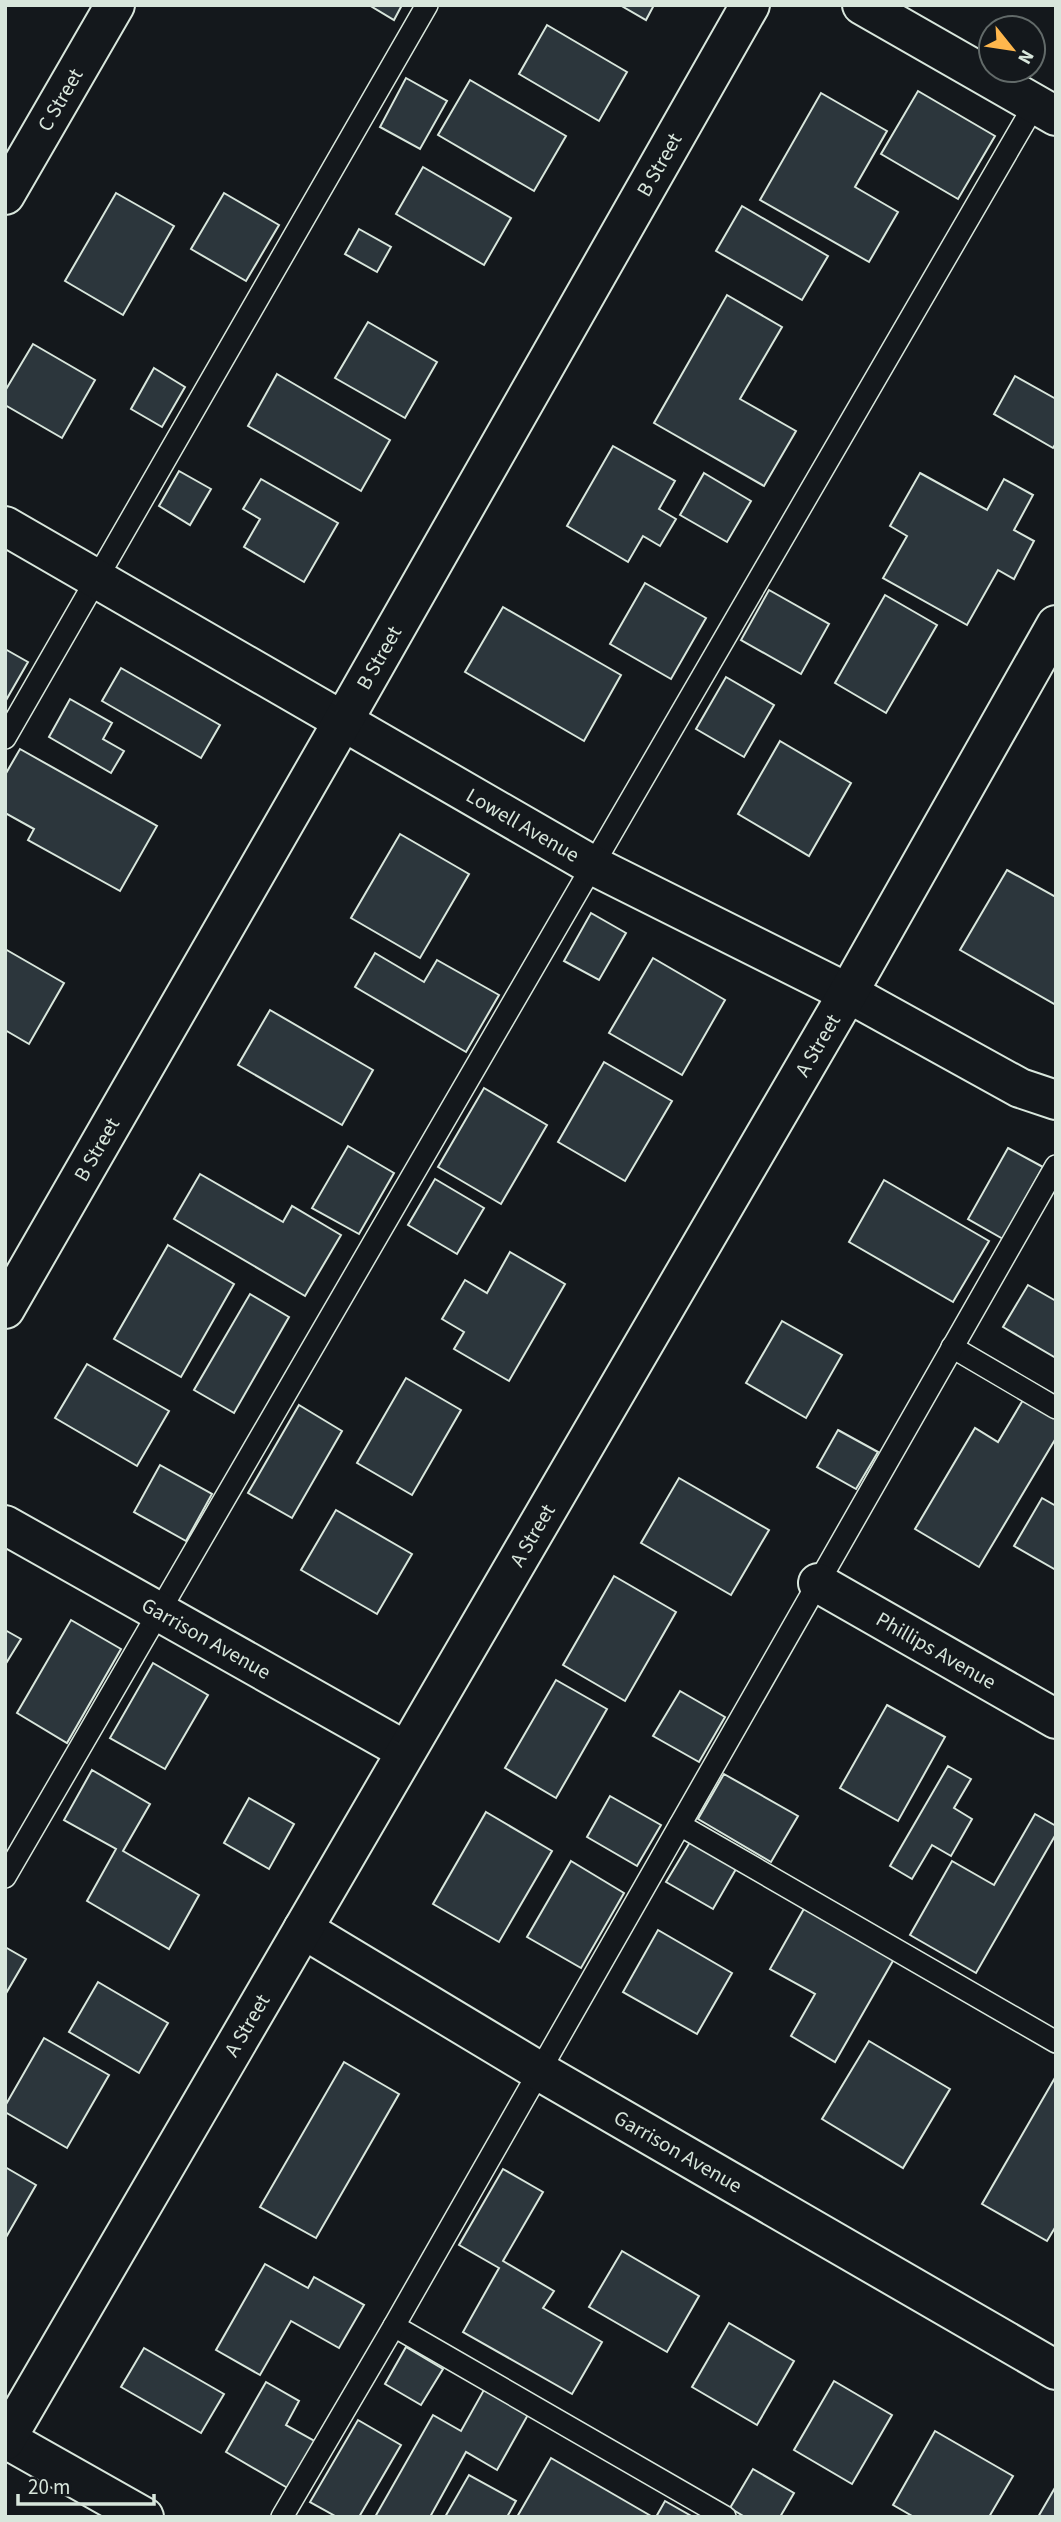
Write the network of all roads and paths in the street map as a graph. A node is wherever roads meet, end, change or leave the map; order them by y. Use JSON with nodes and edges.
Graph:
{"nodes":[{"id":1,"x":115,"y":5,"type":"edge"},
{"id":2,"x":427,"y":5,"type":"edge"},
{"id":3,"x":750,"y":5,"type":"edge"},
{"id":4,"x":862,"y":5,"type":"edge"},
{"id":5,"x":1045,"y":110,"type":"edge"},
{"id":6,"x":5,"y":195,"type":"edge"},
{"id":7,"x":5,"y":526,"type":"edge"},
{"id":8,"x":97,"y":578,"type":"junction"},
{"id":9,"x":1056,"y":625,"type":"edge"},
{"id":10,"x":343,"y":721,"type":"junction"},
{"id":11,"x":5,"y":738,"type":"edge"},
{"id":12,"x":592,"y":865,"type":"junction"},
{"id":13,"x":848,"y":993,"type":"junction"},
{"id":14,"x":1056,"y":1100,"type":"edge"},
{"id":15,"x":1056,"y":1166,"type":"edge"},
{"id":16,"x":5,"y":1309,"type":"edge"},
{"id":17,"x":952,"y":1348,"type":"junction"},
{"id":18,"x":1056,"y":1408,"type":"edge"},
{"id":19,"x":5,"y":1525,"type":"edge"},
{"id":20,"x":818,"y":1583,"type":"junction"},
{"id":21,"x":159,"y":1612,"type":"junction"},
{"id":22,"x":1056,"y":1719,"type":"edge"},
{"id":23,"x":406,"y":1751,"type":"junction"},
{"id":24,"x":680,"y":1825,"type":"junction"},
{"id":25,"x":5,"y":1877,"type":"edge"},
{"id":26,"x":303,"y":1929,"type":"junction"},
{"id":27,"x":1056,"y":2042,"type":"edge"},
{"id":28,"x":539,"y":2071,"type":"junction"},
{"id":29,"x":394,"y":2326,"type":"junction"},
{"id":30,"x":1056,"y":2370,"type":"edge"},
{"id":31,"x":6,"y":2440,"type":"edge"},
{"id":32,"x":144,"y":2517,"type":"edge"},
{"id":33,"x":282,"y":2517,"type":"edge"},
{"id":34,"x":725,"y":2517,"type":"edge"}],
"edges":[{"from":1,"to":6,"type":"street","name":"C Street"},
{"from":2,"to":8,"type":"lane"},
{"from":3,"to":10,"type":"street","name":"B Street"},
{"from":4,"to":5,"type":"street"},
{"from":5,"to":12,"type":"lane"},
{"from":7,"to":8,"type":"street","name":"Lowell Avenue"},
{"from":8,"to":10,"type":"street","name":"Lowell Avenue"},
{"from":8,"to":11,"type":"lane"},
{"from":9,"to":13,"type":"street","name":"A Street"},
{"from":10,"to":12,"type":"street","name":"Lowell Avenue"},
{"from":10,"to":16,"type":"street","name":"B Street"},
{"from":12,"to":13,"type":"street","name":"Lowell Avenue"},
{"from":12,"to":21,"type":"lane"},
{"from":13,"to":14,"type":"street","name":"Lowell Avenue"},
{"from":13,"to":23,"type":"street","name":"A Street"},
{"from":15,"to":17,"type":"lane"},
{"from":17,"to":18,"type":"lane"},
{"from":17,"to":20,"type":"lane"},
{"from":19,"to":21,"type":"street","name":"Garrison Avenue"},
{"from":20,"to":22,"type":"street","name":"Phillips Avenue"},
{"from":20,"to":24,"type":"lane"},
{"from":21,"to":23,"type":"street","name":"Garrison Avenue"},
{"from":21,"to":25,"type":"lane"},
{"from":23,"to":26,"type":"street","name":"A Street"},
{"from":24,"to":27,"type":"lane"},
{"from":24,"to":28,"type":"lane"},
{"from":26,"to":28,"type":"street","name":"Garrison Avenue"},
{"from":26,"to":31,"type":"street","name":"A Street"},
{"from":28,"to":29,"type":"lane"},
{"from":28,"to":30,"type":"street","name":"Garrison Avenue"},
{"from":29,"to":33,"type":"lane"},
{"from":29,"to":34,"type":"lane"},
{"from":31,"to":32,"type":"street"}]}
